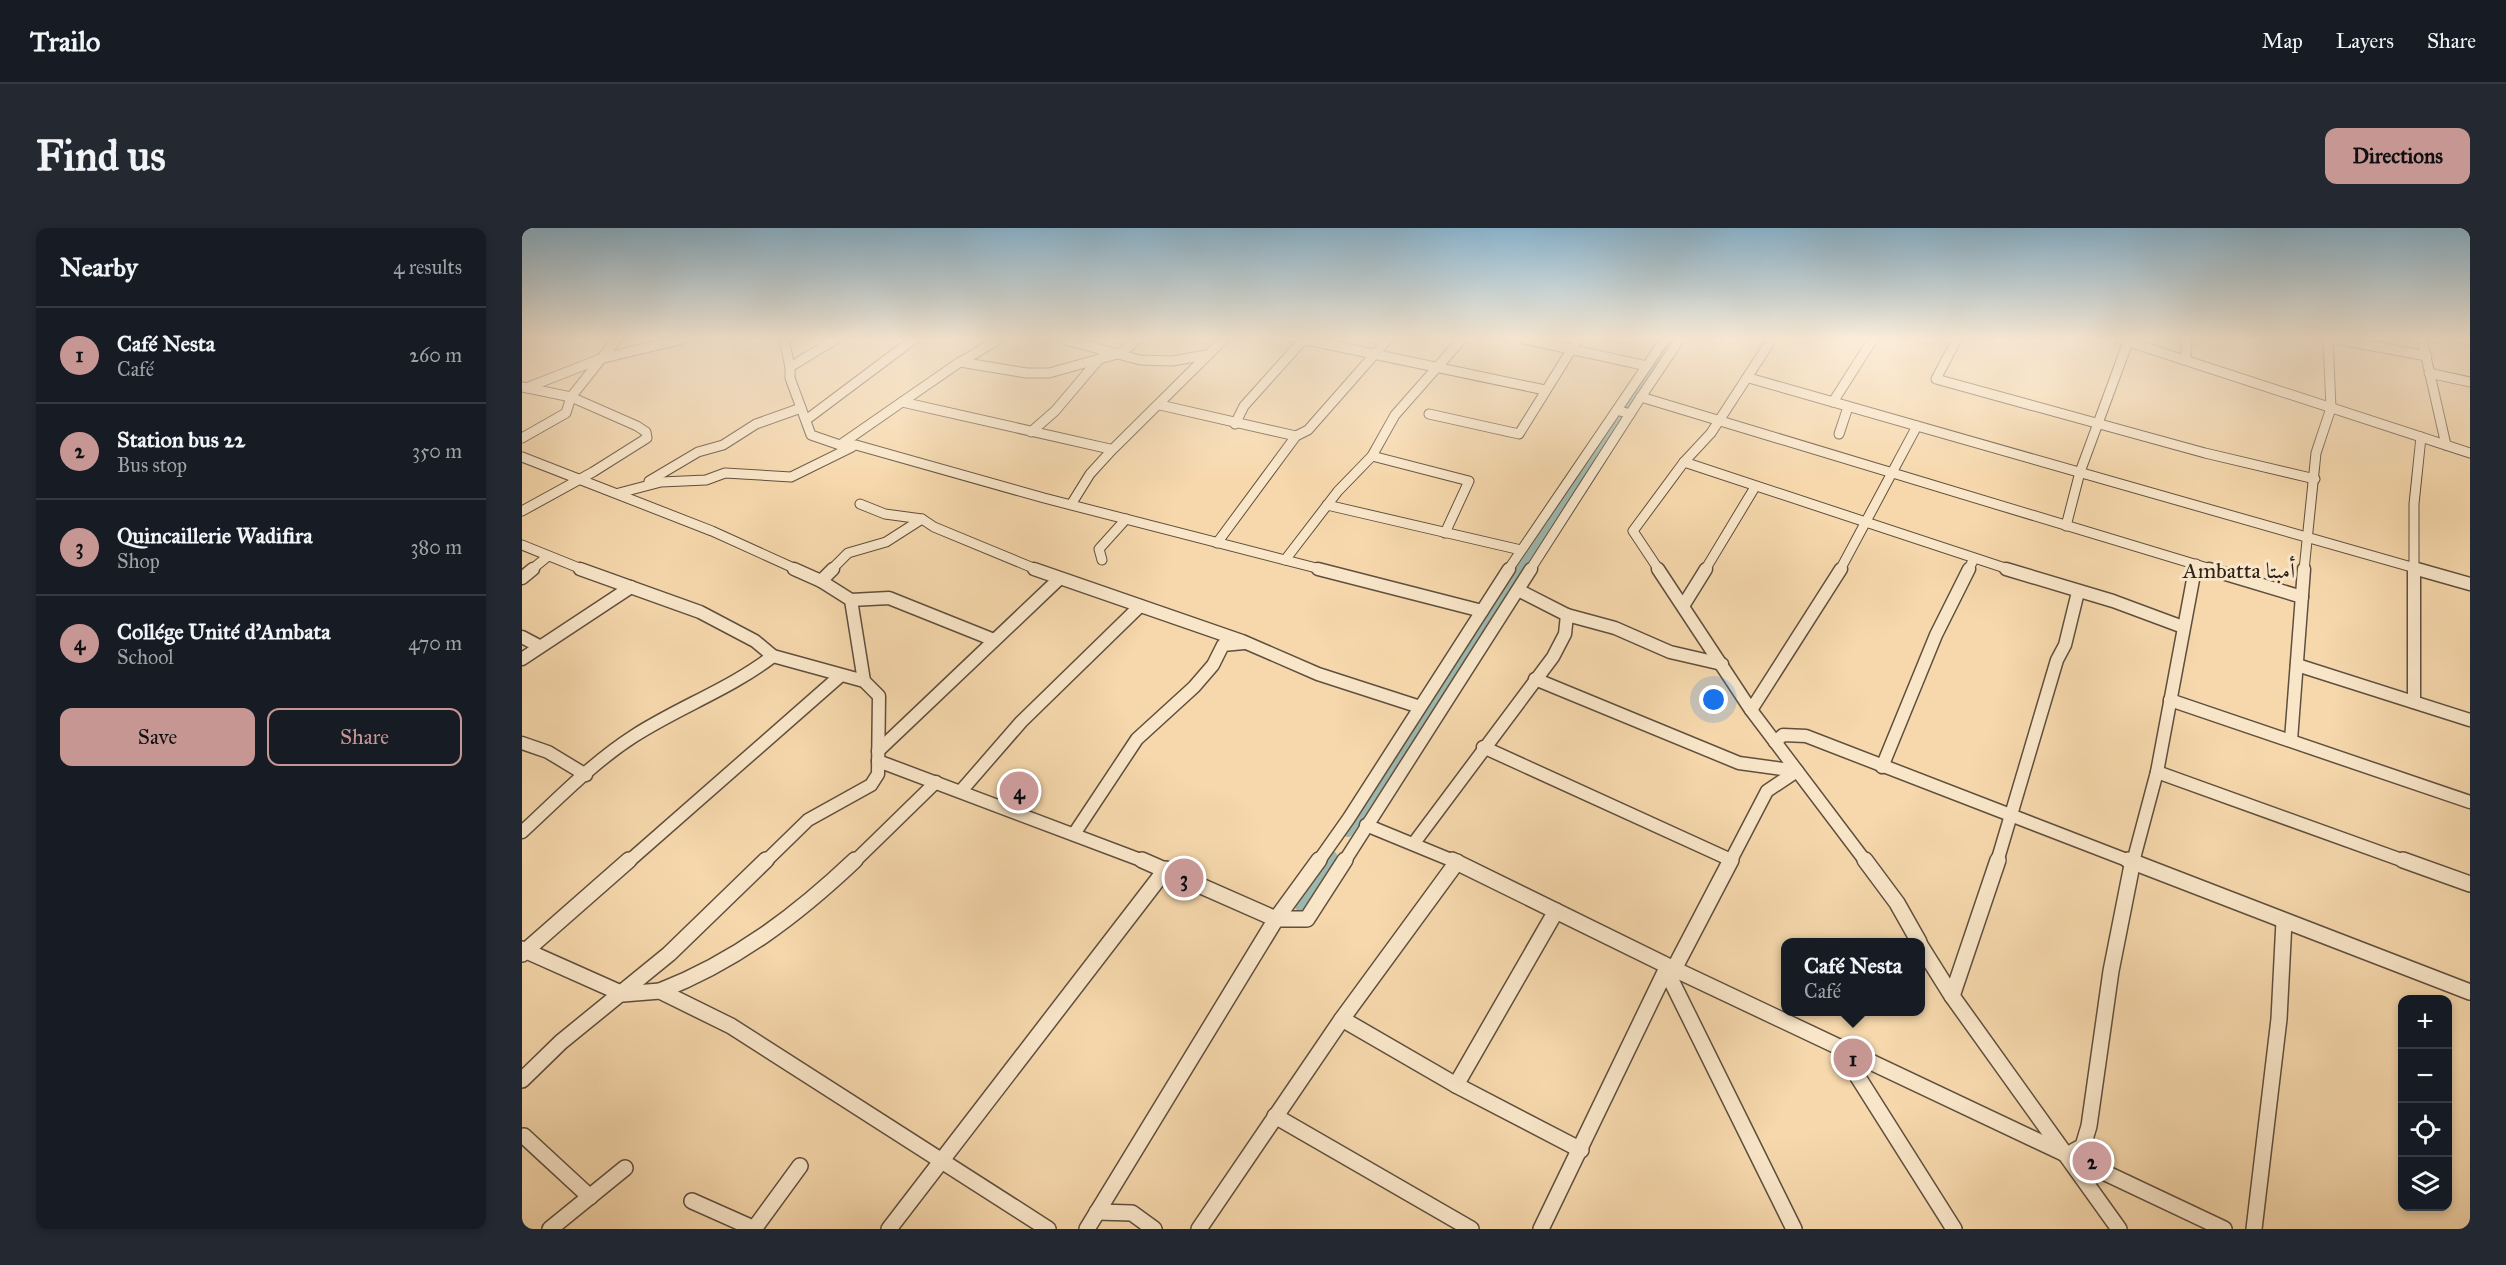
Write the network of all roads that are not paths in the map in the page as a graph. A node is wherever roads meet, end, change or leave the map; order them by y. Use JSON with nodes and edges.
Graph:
{"nodes":[{"id":1,"x":580,"y":386,"type":"edge"},
{"id":2,"x":793,"y":386,"type":"edge"},
{"id":3,"x":851,"y":386,"type":"edge"},
{"id":4,"x":926,"y":386,"type":"edge"},
{"id":5,"x":1077,"y":386,"type":"edge"},
{"id":6,"x":1178,"y":386,"type":"edge"},
{"id":7,"x":1262,"y":386,"type":"edge"},
{"id":8,"x":1348,"y":386,"type":"edge"},
{"id":9,"x":1421,"y":386,"type":"edge"},
{"id":10,"x":1524,"y":386,"type":"edge"},
{"id":11,"x":1548,"y":386,"type":"edge"},
{"id":12,"x":1634,"y":386,"type":"edge"},
{"id":13,"x":1649,"y":386,"type":"edge"},
{"id":14,"x":1743,"y":386,"type":"edge"},
{"id":15,"x":1776,"y":386,"type":"edge"},
{"id":16,"x":1843,"y":386,"type":"edge"},
{"id":17,"x":1961,"y":386,"type":"edge"},
{"id":18,"x":2110,"y":386,"type":"edge"},
{"id":19,"x":2264,"y":386,"type":"edge"},
{"id":20,"x":2330,"y":386,"type":"edge"},
{"id":21,"x":2432,"y":386,"type":"edge"},
{"id":22,"x":523,"y":389,"type":"edge"},
{"id":23,"x":1545,"y":390,"type":"junction"},
{"id":24,"x":571,"y":397,"type":"junction"},
{"id":25,"x":1641,"y":398,"type":"junction"},
{"id":26,"x":902,"y":402,"type":"junction"},
{"id":27,"x":1833,"y":402,"type":"junction"},
{"id":28,"x":1160,"y":405,"type":"junction"},
{"id":29,"x":1848,"y":407,"type":"junction"},
{"id":30,"x":801,"y":408,"type":"junction"},
{"id":31,"x":2331,"y":408,"type":"junction"},
{"id":32,"x":1617,"y":410,"type":"junction"},
{"id":33,"x":1429,"y":414,"type":"dead end"},
{"id":34,"x":1630,"y":414,"type":"junction"},
{"id":35,"x":1718,"y":419,"type":"junction"},
{"id":36,"x":806,"y":420,"type":"junction"},
{"id":37,"x":2099,"y":423,"type":"junction"},
{"id":38,"x":1235,"y":424,"type":"junction"},
{"id":39,"x":1917,"y":426,"type":"junction"},
{"id":40,"x":1031,"y":432,"type":"junction"},
{"id":41,"x":1839,"y":434,"type":"dead end"},
{"id":42,"x":1296,"y":436,"type":"junction"},
{"id":43,"x":2421,"y":437,"type":"junction"},
{"id":44,"x":522,"y":438,"type":"edge"},
{"id":45,"x":840,"y":445,"type":"junction"},
{"id":46,"x":856,"y":445,"type":"junction"},
{"id":47,"x":2446,"y":445,"type":"junction"},
{"id":48,"x":1110,"y":449,"type":"junction"},
{"id":49,"x":2470,"y":453,"type":"edge"},
{"id":50,"x":1372,"y":456,"type":"junction"},
{"id":51,"x":522,"y":458,"type":"edge"},
{"id":52,"x":1684,"y":462,"type":"junction"},
{"id":53,"x":2080,"y":472,"type":"junction"},
{"id":54,"x":1892,"y":473,"type":"junction"},
{"id":55,"x":580,"y":479,"type":"junction"},
{"id":56,"x":2315,"y":479,"type":"junction"},
{"id":57,"x":642,"y":487,"type":"junction"},
{"id":58,"x":1755,"y":487,"type":"junction"},
{"id":59,"x":618,"y":493,"type":"junction"},
{"id":60,"x":1072,"y":503,"type":"junction"},
{"id":61,"x":860,"y":504,"type":"dead end"},
{"id":62,"x":1328,"y":505,"type":"junction"},
{"id":63,"x":522,"y":511,"type":"edge"},
{"id":64,"x":922,"y":519,"type":"junction"},
{"id":65,"x":1126,"y":519,"type":"junction"},
{"id":66,"x":1866,"y":524,"type":"junction"},
{"id":67,"x":2066,"y":526,"type":"junction"},
{"id":68,"x":1445,"y":533,"type":"junction"},
{"id":69,"x":2307,"y":537,"type":"junction"},
{"id":70,"x":1217,"y":543,"type":"junction"},
{"id":71,"x":522,"y":545,"type":"edge"},
{"id":72,"x":1521,"y":550,"type":"junction"},
{"id":73,"x":547,"y":557,"type":"junction"},
{"id":74,"x":1974,"y":559,"type":"junction"},
{"id":75,"x":1102,"y":560,"type":"dead end"},
{"id":76,"x":1285,"y":560,"type":"junction"},
{"id":77,"x":2196,"y":564,"type":"junction"},
{"id":78,"x":2413,"y":568,"type":"junction"},
{"id":79,"x":522,"y":578,"type":"edge"},
{"id":80,"x":1059,"y":579,"type":"junction"},
{"id":81,"x":821,"y":581,"type":"junction"},
{"id":82,"x":2470,"y":584,"type":"edge"},
{"id":83,"x":631,"y":587,"type":"junction"},
{"id":84,"x":1518,"y":590,"type":"junction"},
{"id":85,"x":2078,"y":591,"type":"junction"},
{"id":86,"x":2302,"y":597,"type":"junction"},
{"id":87,"x":851,"y":600,"type":"junction"},
{"id":88,"x":1140,"y":606,"type":"junction"},
{"id":89,"x":1683,"y":606,"type":"junction"},
{"id":90,"x":1482,"y":611,"type":"junction"},
{"id":91,"x":1567,"y":615,"type":"junction"},
{"id":92,"x":2183,"y":627,"type":"junction"},
{"id":93,"x":522,"y":637,"type":"edge"},
{"id":94,"x":994,"y":640,"type":"junction"},
{"id":95,"x":1246,"y":643,"type":"junction"},
{"id":96,"x":539,"y":646,"type":"junction"},
{"id":97,"x":773,"y":656,"type":"junction"},
{"id":98,"x":522,"y":659,"type":"edge"},
{"id":99,"x":1722,"y":664,"type":"junction"},
{"id":100,"x":2297,"y":665,"type":"junction"},
{"id":101,"x":840,"y":676,"type":"junction"},
{"id":102,"x":1534,"y":678,"type":"junction"},
{"id":103,"x":864,"y":681,"type":"junction"},
{"id":104,"x":2170,"y":700,"type":"junction"},
{"id":105,"x":2414,"y":702,"type":"junction"},
{"id":106,"x":1420,"y":707,"type":"junction"},
{"id":107,"x":1751,"y":710,"type":"junction"},
{"id":108,"x":2470,"y":720,"type":"edge"},
{"id":109,"x":2291,"y":740,"type":"junction"},
{"id":110,"x":1775,"y":742,"type":"junction"},
{"id":111,"x":522,"y":743,"type":"edge"},
{"id":112,"x":1483,"y":747,"type":"junction"},
{"id":113,"x":878,"y":756,"type":"junction"},
{"id":114,"x":1882,"y":767,"type":"junction"},
{"id":115,"x":1797,"y":771,"type":"junction"},
{"id":116,"x":2157,"y":772,"type":"junction"},
{"id":117,"x":586,"y":775,"type":"junction"},
{"id":118,"x":936,"y":782,"type":"junction"},
{"id":119,"x":961,"y":791,"type":"junction"},
{"id":120,"x":2470,"y":802,"type":"edge"},
{"id":121,"x":2013,"y":815,"type":"junction"},
{"id":122,"x":1366,"y":825,"type":"junction"},
{"id":123,"x":522,"y":832,"type":"edge"},
{"id":124,"x":1074,"y":834,"type":"junction"},
{"id":125,"x":1413,"y":843,"type":"junction"},
{"id":126,"x":1731,"y":860,"type":"junction"},
{"id":127,"x":2133,"y":861,"type":"junction"},
{"id":128,"x":1457,"y":862,"type":"junction"},
{"id":129,"x":1166,"y":868,"type":"junction"},
{"id":130,"x":2470,"y":885,"type":"edge"},
{"id":131,"x":1556,"y":911,"type":"junction"},
{"id":132,"x":1276,"y":920,"type":"junction"},
{"id":133,"x":2284,"y":921,"type":"junction"},
{"id":134,"x":1917,"y":938,"type":"edge"},
{"id":135,"x":523,"y":951,"type":"edge"},
{"id":136,"x":1925,"y":952,"type":"edge"},
{"id":137,"x":1670,"y":969,"type":"junction"},
{"id":138,"x":660,"y":991,"type":"junction"},
{"id":139,"x":2470,"y":993,"type":"edge"},
{"id":140,"x":623,"y":994,"type":"junction"},
{"id":141,"x":1952,"y":996,"type":"junction"},
{"id":142,"x":1342,"y":1019,"type":"junction"},
{"id":143,"x":1838,"y":1046,"type":"junction"},
{"id":144,"x":522,"y":1080,"type":"edge"},
{"id":145,"x":1456,"y":1085,"type":"junction"},
{"id":146,"x":1275,"y":1116,"type":"junction"},
{"id":147,"x":524,"y":1136,"type":"dead end"},
{"id":148,"x":1581,"y":1150,"type":"junction"},
{"id":149,"x":2067,"y":1155,"type":"junction"},
{"id":150,"x":943,"y":1160,"type":"junction"},
{"id":151,"x":800,"y":1166,"type":"dead end"},
{"id":152,"x":625,"y":1167,"type":"dead end"},
{"id":153,"x":590,"y":1197,"type":"junction"},
{"id":154,"x":692,"y":1201,"type":"dead end"},
{"id":155,"x":1097,"y":1212,"type":"junction"},
{"id":156,"x":550,"y":1229,"type":"edge"},
{"id":157,"x":755,"y":1229,"type":"edge"},
{"id":158,"x":889,"y":1229,"type":"edge"},
{"id":159,"x":1048,"y":1229,"type":"edge"},
{"id":160,"x":1087,"y":1229,"type":"edge"},
{"id":161,"x":1155,"y":1229,"type":"edge"},
{"id":162,"x":1199,"y":1229,"type":"edge"},
{"id":163,"x":1471,"y":1229,"type":"edge"},
{"id":164,"x":1541,"y":1229,"type":"edge"},
{"id":165,"x":1794,"y":1229,"type":"edge"},
{"id":166,"x":1954,"y":1229,"type":"edge"},
{"id":167,"x":2119,"y":1229,"type":"edge"},
{"id":168,"x":2224,"y":1229,"type":"edge"},
{"id":169,"x":2254,"y":1229,"type":"edge"}],
"edges":[{"from":1,"to":24,"type":"street"},
{"from":2,"to":30,"type":"street"},
{"from":3,"to":36,"type":"street"},
{"from":4,"to":26,"type":"street"},
{"from":5,"to":40,"type":"street"},
{"from":6,"to":28,"type":"street"},
{"from":7,"to":38,"type":"street"},
{"from":8,"to":42,"type":"street"},
{"from":9,"to":50,"type":"street"},
{"from":10,"to":23,"type":"street"},
{"from":11,"to":23,"type":"street"},
{"from":12,"to":32,"type":"street"},
{"from":13,"to":25,"type":"street"},
{"from":14,"to":35,"type":"street"},
{"from":15,"to":27,"type":"street"},
{"from":16,"to":27,"type":"street"},
{"from":17,"to":37,"type":"street"},
{"from":18,"to":37,"type":"street"},
{"from":19,"to":31,"type":"street"},
{"from":20,"to":31,"type":"street"},
{"from":21,"to":47,"type":"street"},
{"from":22,"to":24,"type":"street"},
{"from":23,"to":33,"type":"street"},
{"from":24,"to":44,"type":"street"},
{"from":24,"to":55,"type":"street"},
{"from":25,"to":34,"type":"street"},
{"from":25,"to":35,"type":"street"},
{"from":26,"to":40,"type":"street"},
{"from":26,"to":45,"type":"street"},
{"from":27,"to":29,"type":"street"},
{"from":28,"to":38,"type":"street"},
{"from":28,"to":48,"type":"street"},
{"from":29,"to":39,"type":"street"},
{"from":29,"to":41,"type":"street"},
{"from":30,"to":36,"type":"street"},
{"from":30,"to":57,"type":"street"},
{"from":31,"to":43,"type":"street"},
{"from":31,"to":56,"type":"street"},
{"from":32,"to":34,"type":"street"},
{"from":32,"to":72,"type":"street"},
{"from":34,"to":84,"type":"street"},
{"from":35,"to":52,"type":"street"},
{"from":35,"to":54,"type":"street"},
{"from":36,"to":45,"type":"street"},
{"from":37,"to":53,"type":"street"},
{"from":37,"to":56,"type":"street"},
{"from":38,"to":42,"type":"street"},
{"from":39,"to":53,"type":"street"},
{"from":39,"to":54,"type":"street"},
{"from":40,"to":48,"type":"street"},
{"from":42,"to":70,"type":"street"},
{"from":43,"to":47,"type":"street"},
{"from":43,"to":78,"type":"street"},
{"from":45,"to":46,"type":"street"},
{"from":46,"to":57,"type":"street"},
{"from":46,"to":60,"type":"street"},
{"from":47,"to":49,"type":"street"},
{"from":48,"to":60,"type":"street"},
{"from":50,"to":62,"type":"street"},
{"from":50,"to":68,"type":"street"},
{"from":51,"to":55,"type":"street"},
{"from":52,"to":58,"type":"street"},
{"from":52,"to":89,"type":"street"},
{"from":53,"to":67,"type":"street"},
{"from":53,"to":69,"type":"street"},
{"from":54,"to":66,"type":"street"},
{"from":54,"to":67,"type":"street"},
{"from":55,"to":59,"type":"street"},
{"from":55,"to":63,"type":"street"},
{"from":56,"to":69,"type":"street"},
{"from":57,"to":59,"type":"street"},
{"from":58,"to":66,"type":"street"},
{"from":58,"to":89,"type":"street"},
{"from":59,"to":81,"type":"street"},
{"from":60,"to":65,"type":"street"},
{"from":61,"to":64,"type":"street"},
{"from":62,"to":68,"type":"street"},
{"from":62,"to":76,"type":"street"},
{"from":64,"to":80,"type":"street"},
{"from":64,"to":81,"type":"street"},
{"from":65,"to":70,"type":"street"},
{"from":65,"to":75,"type":"street"},
{"from":66,"to":74,"type":"street"},
{"from":66,"to":107,"type":"street"},
{"from":67,"to":77,"type":"street"},
{"from":68,"to":72,"type":"street"},
{"from":69,"to":78,"type":"street"},
{"from":69,"to":86,"type":"street"},
{"from":70,"to":76,"type":"street"},
{"from":71,"to":73,"type":"street"},
{"from":72,"to":90,"type":"street"},
{"from":73,"to":79,"type":"street"},
{"from":73,"to":83,"type":"street"},
{"from":74,"to":85,"type":"street"},
{"from":74,"to":114,"type":"street"},
{"from":76,"to":90,"type":"street"},
{"from":77,"to":86,"type":"street"},
{"from":77,"to":92,"type":"street"},
{"from":78,"to":82,"type":"street"},
{"from":78,"to":105,"type":"street"},
{"from":80,"to":88,"type":"street"},
{"from":80,"to":94,"type":"street"},
{"from":81,"to":87,"type":"street"},
{"from":83,"to":96,"type":"street"},
{"from":83,"to":97,"type":"street"},
{"from":84,"to":91,"type":"street"},
{"from":84,"to":122,"type":"street"},
{"from":85,"to":92,"type":"street"},
{"from":85,"to":121,"type":"street"},
{"from":86,"to":100,"type":"street"},
{"from":87,"to":94,"type":"street"},
{"from":87,"to":103,"type":"street"},
{"from":88,"to":95,"type":"street"},
{"from":88,"to":119,"type":"street"},
{"from":89,"to":99,"type":"street"},
{"from":90,"to":106,"type":"street"},
{"from":91,"to":99,"type":"street"},
{"from":91,"to":102,"type":"street"},
{"from":92,"to":104,"type":"street"},
{"from":93,"to":96,"type":"street"},
{"from":94,"to":113,"type":"street"},
{"from":95,"to":106,"type":"street"},
{"from":95,"to":124,"type":"street"},
{"from":96,"to":98,"type":"street"},
{"from":97,"to":101,"type":"street"},
{"from":97,"to":117,"type":"street"},
{"from":99,"to":107,"type":"street"},
{"from":100,"to":105,"type":"street"},
{"from":100,"to":109,"type":"street"},
{"from":101,"to":103,"type":"street"},
{"from":101,"to":135,"type":"street"},
{"from":102,"to":112,"type":"street"},
{"from":102,"to":115,"type":"street"},
{"from":103,"to":113,"type":"street"},
{"from":104,"to":109,"type":"street"},
{"from":104,"to":116,"type":"street"},
{"from":105,"to":108,"type":"street"},
{"from":106,"to":132,"type":"street"},
{"from":107,"to":110,"type":"street"},
{"from":109,"to":120,"type":"street"},
{"from":110,"to":114,"type":"street"},
{"from":110,"to":115,"type":"street"},
{"from":111,"to":117,"type":"street"},
{"from":112,"to":125,"type":"street"},
{"from":112,"to":126,"type":"street"},
{"from":113,"to":118,"type":"street"},
{"from":113,"to":140,"type":"street"},
{"from":114,"to":121,"type":"street"},
{"from":115,"to":126,"type":"street"},
{"from":115,"to":134,"type":"street"},
{"from":116,"to":127,"type":"street"},
{"from":116,"to":130,"type":"street"},
{"from":117,"to":123,"type":"street"},
{"from":118,"to":119,"type":"street"},
{"from":118,"to":138,"type":"street"},
{"from":119,"to":124,"type":"street"},
{"from":121,"to":127,"type":"street"},
{"from":121,"to":141,"type":"street"},
{"from":122,"to":125,"type":"street"},
{"from":122,"to":132,"type":"street"},
{"from":124,"to":129,"type":"street"},
{"from":125,"to":128,"type":"street"},
{"from":126,"to":137,"type":"street"},
{"from":127,"to":133,"type":"street"},
{"from":127,"to":149,"type":"street"},
{"from":128,"to":131,"type":"street"},
{"from":128,"to":142,"type":"street"},
{"from":129,"to":132,"type":"street"},
{"from":129,"to":150,"type":"street"},
{"from":131,"to":137,"type":"street"},
{"from":131,"to":145,"type":"street"},
{"from":132,"to":155,"type":"street"},
{"from":133,"to":139,"type":"street"},
{"from":133,"to":169,"type":"street"},
{"from":135,"to":140,"type":"street"},
{"from":136,"to":141,"type":"street"},
{"from":137,"to":143,"type":"street"},
{"from":137,"to":148,"type":"street"},
{"from":137,"to":165,"type":"street"},
{"from":138,"to":140,"type":"street"},
{"from":138,"to":150,"type":"street"},
{"from":140,"to":144,"type":"street"},
{"from":141,"to":149,"type":"street"},
{"from":142,"to":145,"type":"street"},
{"from":142,"to":146,"type":"street"},
{"from":143,"to":149,"type":"street"},
{"from":143,"to":166,"type":"street"},
{"from":145,"to":148,"type":"street"},
{"from":146,"to":162,"type":"street"},
{"from":146,"to":163,"type":"street"},
{"from":147,"to":153,"type":"street"},
{"from":148,"to":164,"type":"street"},
{"from":149,"to":167,"type":"street"},
{"from":149,"to":168,"type":"street"},
{"from":150,"to":158,"type":"street"},
{"from":150,"to":159,"type":"street"},
{"from":151,"to":157,"type":"street"},
{"from":152,"to":153,"type":"street"},
{"from":153,"to":156,"type":"street"},
{"from":154,"to":157,"type":"street"},
{"from":155,"to":160,"type":"street"},
{"from":155,"to":161,"type":"street"}]}
